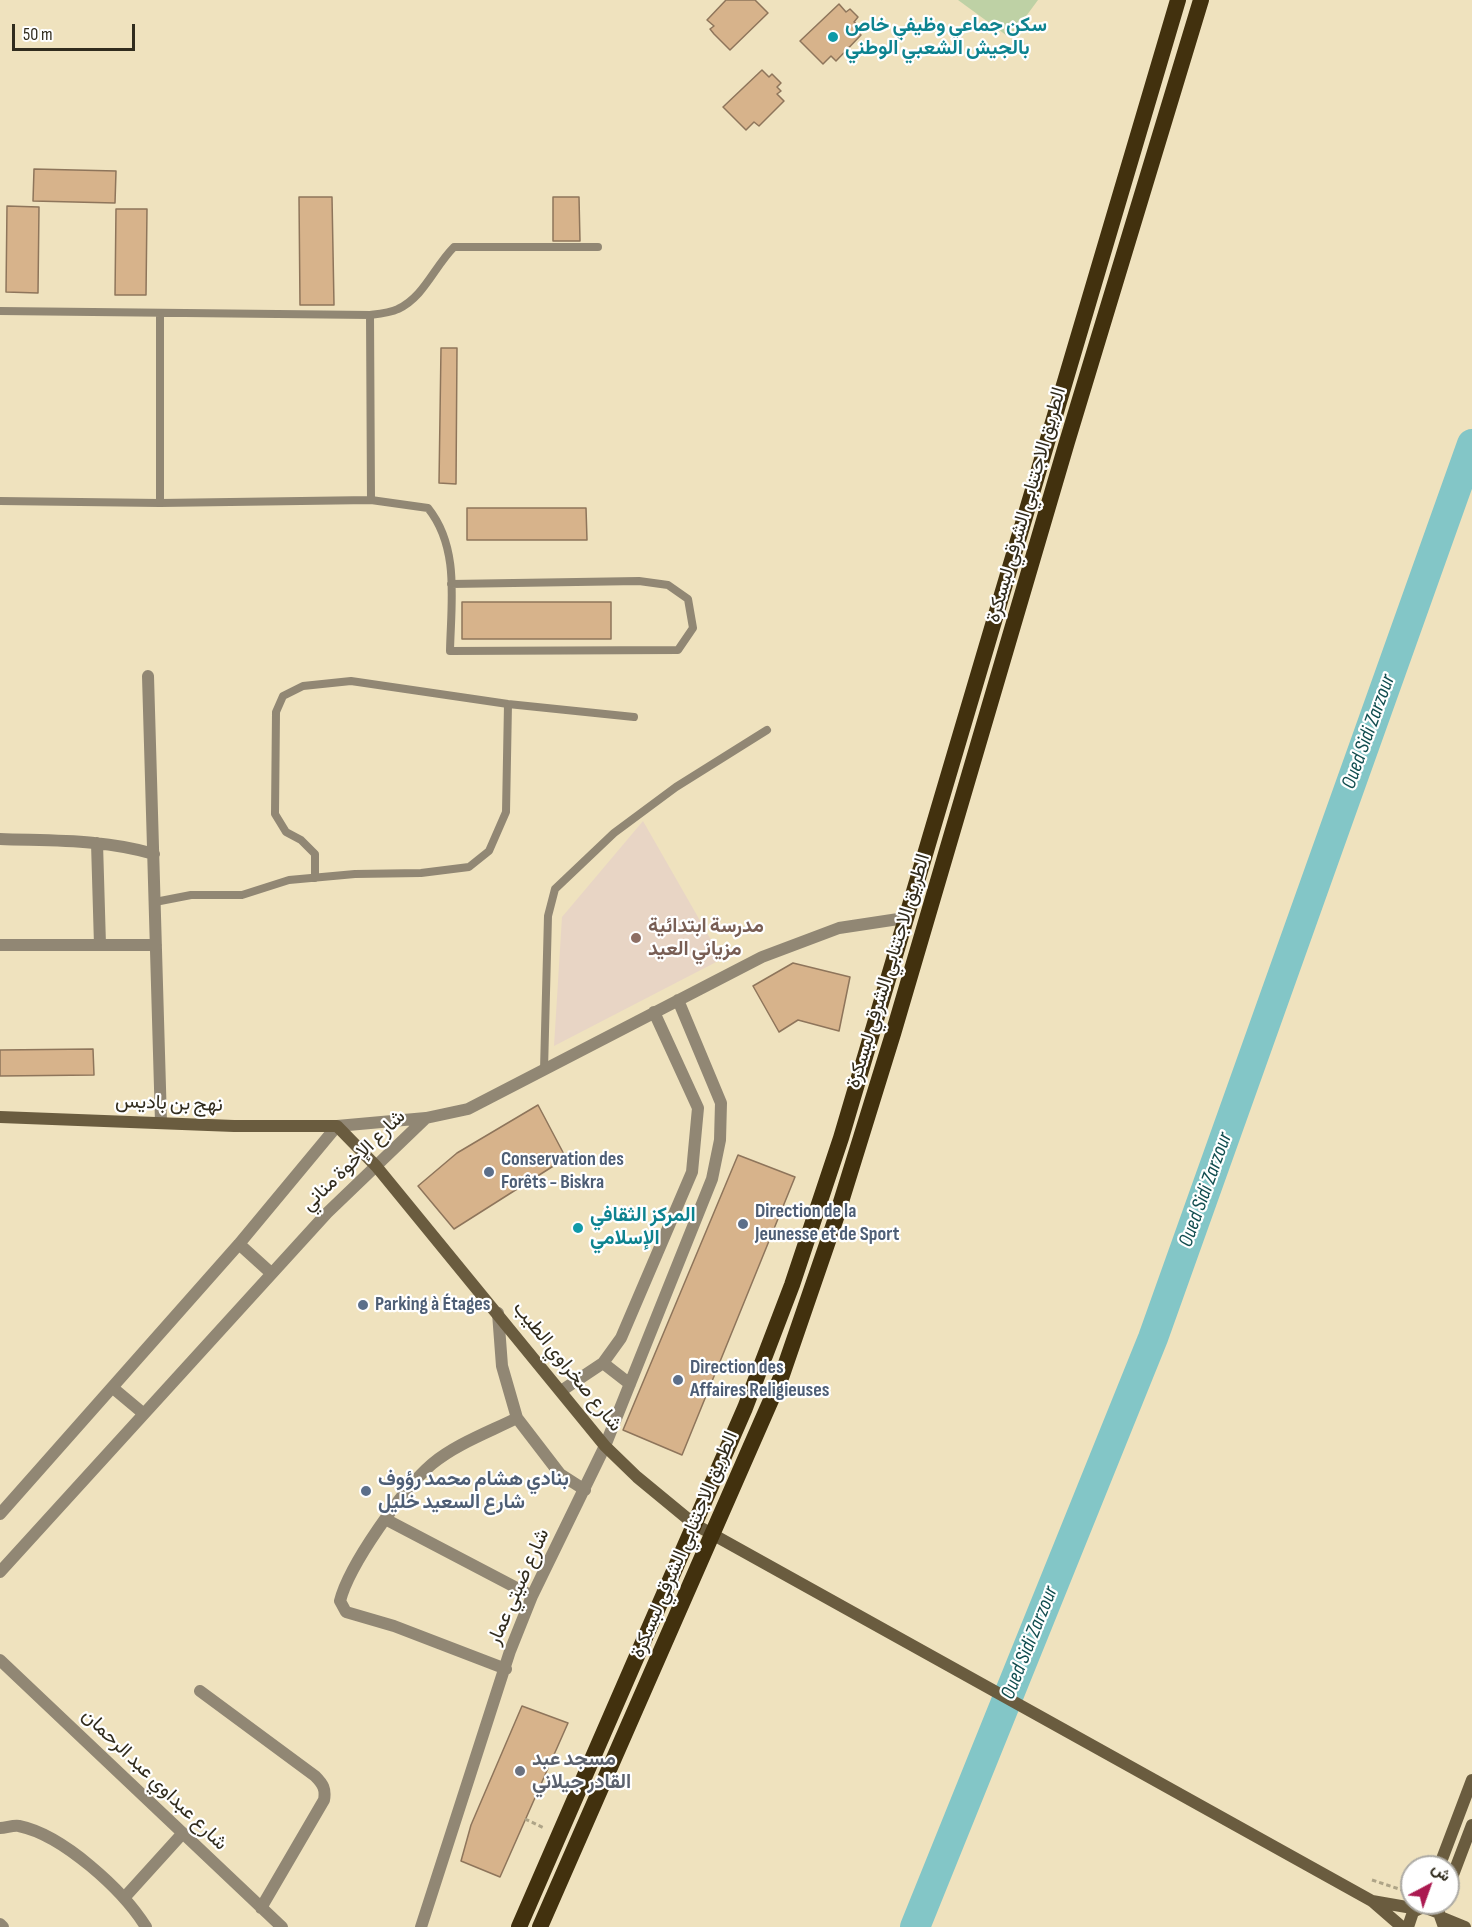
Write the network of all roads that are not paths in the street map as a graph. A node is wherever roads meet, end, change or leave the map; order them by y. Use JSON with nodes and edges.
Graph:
{"nodes":[{"id":1,"x":1201,"y":0,"type":"edge"},
{"id":2,"x":1173,"y":4,"type":"edge"},
{"id":3,"x":598,"y":248,"type":"dead end"},
{"id":4,"x":0,"y":311,"type":"edge"},
{"id":5,"x":160,"y":313,"type":"junction"},
{"id":6,"x":370,"y":315,"type":"junction"},
{"id":7,"x":372,"y":500,"type":"junction"},
{"id":8,"x":0,"y":501,"type":"edge"},
{"id":9,"x":160,"y":503,"type":"junction"},
{"id":10,"x":451,"y":584,"type":"junction"},
{"id":11,"x":148,"y":676,"type":"dead end"},
{"id":12,"x":508,"y":704,"type":"junction"},
{"id":13,"x":634,"y":717,"type":"dead end"},
{"id":14,"x":767,"y":730,"type":"dead end"},
{"id":15,"x":0,"y":839,"type":"edge"},
{"id":16,"x":97,"y":843,"type":"junction"},
{"id":17,"x":154,"y":854,"type":"junction"},
{"id":18,"x":315,"y":878,"type":"junction"},
{"id":19,"x":155,"y":902,"type":"junction"},
{"id":20,"x":905,"y":918,"type":"junction"},
{"id":21,"x":0,"y":945,"type":"edge"},
{"id":22,"x":100,"y":945,"type":"junction"},
{"id":23,"x":156,"y":945,"type":"junction"},
{"id":24,"x":678,"y":1000,"type":"junction"},
{"id":25,"x":654,"y":1012,"type":"junction"},
{"id":26,"x":544,"y":1071,"type":"junction"},
{"id":27,"x":0,"y":1117,"type":"edge"},
{"id":28,"x":426,"y":1118,"type":"junction"},
{"id":29,"x":161,"y":1122,"type":"junction"},
{"id":30,"x":337,"y":1126,"type":"junction"},
{"id":31,"x":376,"y":1166,"type":"junction"},
{"id":32,"x":692,"y":1172,"type":"junction"},
{"id":33,"x":712,"y":1179,"type":"junction"},
{"id":34,"x":239,"y":1244,"type":"junction"},
{"id":35,"x":271,"y":1272,"type":"junction"},
{"id":36,"x":498,"y":1313,"type":"junction"},
{"id":37,"x":603,"y":1363,"type":"junction"},
{"id":38,"x":630,"y":1384,"type":"junction"},
{"id":39,"x":114,"y":1388,"type":"junction"},
{"id":40,"x":561,"y":1391,"type":"junction"},
{"id":41,"x":144,"y":1414,"type":"junction"},
{"id":42,"x":517,"y":1418,"type":"junction"},
{"id":43,"x":605,"y":1446,"type":"junction"},
{"id":44,"x":585,"y":1490,"type":"junction"},
{"id":45,"x":0,"y":1514,"type":"edge"},
{"id":46,"x":387,"y":1520,"type":"junction"},
{"id":47,"x":694,"y":1524,"type":"junction"},
{"id":48,"x":712,"y":1536,"type":"junction"},
{"id":49,"x":0,"y":1572,"type":"edge"},
{"id":50,"x":532,"y":1596,"type":"junction"},
{"id":51,"x":0,"y":1660,"type":"edge"},
{"id":52,"x":506,"y":1669,"type":"junction"},
{"id":53,"x":200,"y":1691,"type":"dead end"},
{"id":54,"x":1472,"y":1780,"type":"edge"},
{"id":55,"x":1472,"y":1825,"type":"edge"},
{"id":56,"x":0,"y":1828,"type":"edge"},
{"id":57,"x":183,"y":1834,"type":"junction"},
{"id":58,"x":1444,"y":1855,"type":"edge"},
{"id":59,"x":1460,"y":1856,"type":"edge"},
{"id":60,"x":123,"y":1898,"type":"junction"},
{"id":61,"x":1367,"y":1898,"type":"junction"},
{"id":62,"x":1400,"y":1903,"type":"edge"},
{"id":63,"x":261,"y":1908,"type":"junction"},
{"id":64,"x":1443,"y":1916,"type":"edge"},
{"id":65,"x":146,"y":1927,"type":"edge"},
{"id":66,"x":282,"y":1927,"type":"edge"},
{"id":67,"x":421,"y":1927,"type":"edge"},
{"id":68,"x":519,"y":1927,"type":"edge"},
{"id":69,"x":540,"y":1927,"type":"edge"},
{"id":70,"x":1402,"y":1927,"type":"edge"},
{"id":71,"x":1465,"y":1927,"type":"edge"}],
"edges":[{"from":1,"to":48,"type":"highway","name":"الطريق الاجتنابي الشرقي لبسكرة"},
{"from":2,"to":20,"type":"highway","name":"الطريق الاجتنابي الشرقي لبسكرة"},
{"from":3,"to":6,"type":"lane"},
{"from":4,"to":5,"type":"lane"},
{"from":5,"to":6,"type":"lane"},
{"from":5,"to":9,"type":"lane"},
{"from":6,"to":7,"type":"lane"},
{"from":7,"to":9,"type":"lane"},
{"from":7,"to":10,"type":"lane"},
{"from":8,"to":9,"type":"lane"},
{"from":10,"to":10,"type":"lane"},
{"from":11,"to":17,"type":"street"},
{"from":12,"to":13,"type":"lane"},
{"from":12,"to":18,"type":"lane"},
{"from":12,"to":18,"type":"lane"},
{"from":14,"to":26,"type":"lane"},
{"from":15,"to":16,"type":"street"},
{"from":16,"to":17,"type":"street"},
{"from":16,"to":22,"type":"street"},
{"from":17,"to":19,"type":"street"},
{"from":18,"to":19,"type":"lane"},
{"from":19,"to":23,"type":"street"},
{"from":20,"to":24,"type":"street"},
{"from":20,"to":47,"type":"highway","name":"الطريق الاجتنابي الشرقي لبسكرة"},
{"from":21,"to":22,"type":"street"},
{"from":22,"to":23,"type":"street"},
{"from":23,"to":29,"type":"street"},
{"from":24,"to":25,"type":"street"},
{"from":24,"to":33,"type":"street","name":"شارع ضيتي عمار"},
{"from":25,"to":26,"type":"street"},
{"from":25,"to":32,"type":"street"},
{"from":26,"to":28,"type":"street"},
{"from":27,"to":29,"type":"main road","name":"نهج بن باديس"},
{"from":28,"to":30,"type":"street","name":"شارع الإخوة مناني"},
{"from":28,"to":31,"type":"street","name":"شارع الإخوة مناني"},
{"from":29,"to":30,"type":"main road","name":"نهج بن باديس"},
{"from":30,"to":31,"type":"main road","name":"شارع صخراوي الطيب"},
{"from":30,"to":34,"type":"street","name":"شارع الإخوة مناني"},
{"from":31,"to":35,"type":"street","name":"شارع الإخوة مناني"},
{"from":31,"to":36,"type":"main road","name":"شارع صخراوي الطيب"},
{"from":32,"to":33,"type":"street"},
{"from":32,"to":37,"type":"street"},
{"from":33,"to":38,"type":"street","name":"شارع ضيتي عمار"},
{"from":34,"to":35,"type":"street"},
{"from":34,"to":39,"type":"street","name":"شارع الإخوة مناني"},
{"from":35,"to":41,"type":"street","name":"شارع الإخوة مناني"},
{"from":36,"to":40,"type":"main road","name":"شارع صخراوي الطيب"},
{"from":36,"to":42,"type":"street"},
{"from":37,"to":38,"type":"street"},
{"from":37,"to":40,"type":"street"},
{"from":38,"to":43,"type":"street","name":"شارع ضيتي عمار"},
{"from":39,"to":41,"type":"street"},
{"from":39,"to":45,"type":"street","name":"شارع الإخوة مناني"},
{"from":40,"to":43,"type":"main road","name":"شارع صخراوي الطيب"},
{"from":41,"to":49,"type":"street","name":"شارع الإخوة مناني"},
{"from":42,"to":44,"type":"street"},
{"from":42,"to":46,"type":"street"},
{"from":43,"to":44,"type":"street","name":"شارع ضيتي عمار"},
{"from":43,"to":47,"type":"main road","name":"شارع صخراوي الطيب"},
{"from":44,"to":50,"type":"street","name":"شارع ضيتي عمار"},
{"from":46,"to":50,"type":"street"},
{"from":46,"to":52,"type":"street"},
{"from":47,"to":48,"type":"main road","name":"شارع صخراوي الطيب"},
{"from":47,"to":68,"type":"highway","name":"الطريق الاجتنابي الشرقي لبسكرة"},
{"from":48,"to":61,"type":"main road","name":"شارع صخراوي الطيب"},
{"from":48,"to":69,"type":"highway","name":"الطريق الاجتنابي الشرقي لبسكرة"},
{"from":50,"to":52,"type":"street","name":"شارع ضيتي عمار"},
{"from":51,"to":57,"type":"street","name":"شارع عبداوي عبد الرحمان"},
{"from":52,"to":67,"type":"street","name":"شارع ضيتي عمار"},
{"from":53,"to":63,"type":"street"},
{"from":54,"to":58,"type":"main road"},
{"from":55,"to":59,"type":"main road"},
{"from":56,"to":60,"type":"street"},
{"from":57,"to":60,"type":"street"},
{"from":57,"to":63,"type":"street","name":"شارع عبداوي عبد الرحمان"},
{"from":60,"to":65,"type":"street"},
{"from":61,"to":62,"type":"main road"},
{"from":61,"to":70,"type":"main road"},
{"from":63,"to":66,"type":"street","name":"شارع عبداوي عبد الرحمان"},
{"from":64,"to":71,"type":"main road"}]}
